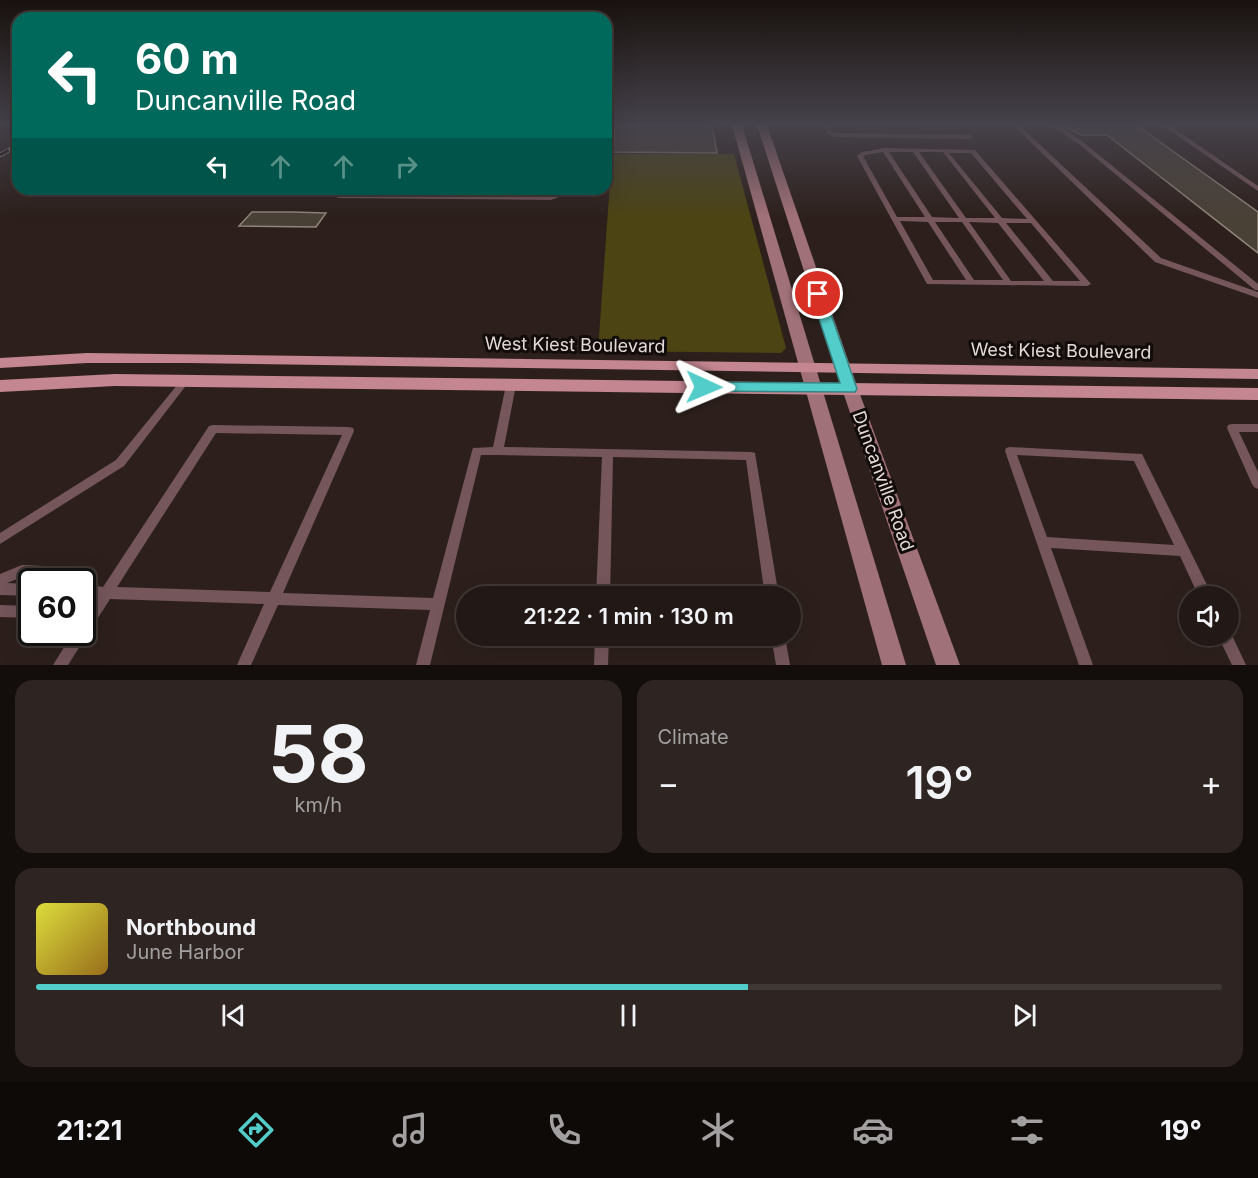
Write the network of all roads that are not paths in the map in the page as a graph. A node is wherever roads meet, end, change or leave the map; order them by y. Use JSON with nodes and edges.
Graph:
{"nodes":[{"id":1,"x":746,"y":156,"type":"edge"},
{"id":2,"x":772,"y":156,"type":"edge"},
{"id":3,"x":860,"y":156,"type":"edge"},
{"id":4,"x":889,"y":156,"type":"edge"},
{"id":5,"x":919,"y":156,"type":"edge"},
{"id":6,"x":949,"y":156,"type":"edge"},
{"id":7,"x":976,"y":156,"type":"edge"},
{"id":8,"x":1049,"y":156,"type":"edge"},
{"id":9,"x":1097,"y":156,"type":"edge"},
{"id":10,"x":1210,"y":156,"type":"edge"},
{"id":11,"x":1258,"y":189,"type":"edge"},
{"id":12,"x":559,"y":195,"type":"edge"},
{"id":13,"x":338,"y":196,"type":"dead end"},
{"id":14,"x":895,"y":219,"type":"junction"},
{"id":15,"x":930,"y":219,"type":"junction"},
{"id":16,"x":965,"y":220,"type":"junction"},
{"id":17,"x":1000,"y":220,"type":"junction"},
{"id":18,"x":1033,"y":221,"type":"junction"},
{"id":19,"x":972,"y":282,"type":"junction"},
{"id":20,"x":1010,"y":283,"type":"junction"},
{"id":21,"x":1050,"y":283,"type":"junction"},
{"id":22,"x":1258,"y":288,"type":"edge"},
{"id":23,"x":1258,"y":295,"type":"edge"},
{"id":24,"x":218,"y":358,"type":"junction"},
{"id":25,"x":0,"y":363,"type":"edge"},
{"id":26,"x":516,"y":363,"type":"junction"},
{"id":27,"x":810,"y":368,"type":"junction"},
{"id":28,"x":842,"y":368,"type":"junction"},
{"id":29,"x":1258,"y":374,"type":"edge"},
{"id":30,"x":185,"y":381,"type":"junction"},
{"id":31,"x":202,"y":381,"type":"junction"},
{"id":32,"x":511,"y":385,"type":"junction"},
{"id":33,"x":0,"y":386,"type":"edge"},
{"id":34,"x":816,"y":389,"type":"junction"},
{"id":35,"x":850,"y":389,"type":"junction"},
{"id":36,"x":1258,"y":393,"type":"edge"},
{"id":37,"x":1258,"y":428,"type":"edge"},
{"id":38,"x":498,"y":451,"type":"junction"},
{"id":39,"x":608,"y":453,"type":"junction"},
{"id":40,"x":1258,"y":484,"type":"edge"},
{"id":41,"x":0,"y":539,"type":"edge"},
{"id":42,"x":1042,"y":542,"type":"junction"},
{"id":43,"x":1184,"y":551,"type":"junction"},
{"id":44,"x":18,"y":573,"type":"edge"},
{"id":45,"x":0,"y":580,"type":"edge"},
{"id":46,"x":603,"y":586,"type":"edge"},
{"id":47,"x":770,"y":586,"type":"edge"},
{"id":48,"x":1201,"y":586,"type":"edge"},
{"id":49,"x":0,"y":589,"type":"edge"},
{"id":50,"x":18,"y":590,"type":"edge"},
{"id":51,"x":107,"y":593,"type":"junction"},
{"id":52,"x":96,"y":594,"type":"edge"},
{"id":53,"x":273,"y":599,"type":"junction"},
{"id":54,"x":439,"y":604,"type":"junction"},
{"id":55,"x":96,"y":610,"type":"edge"},
{"id":56,"x":0,"y":611,"type":"edge"},
{"id":57,"x":18,"y":612,"type":"edge"},
{"id":58,"x":73,"y":646,"type":"edge"},
{"id":59,"x":602,"y":646,"type":"edge"},
{"id":60,"x":780,"y":646,"type":"edge"},
{"id":61,"x":1230,"y":646,"type":"edge"},
{"id":62,"x":60,"y":665,"type":"edge"},
{"id":63,"x":244,"y":665,"type":"edge"},
{"id":64,"x":423,"y":665,"type":"edge"},
{"id":65,"x":602,"y":665,"type":"edge"},
{"id":66,"x":783,"y":665,"type":"edge"},
{"id":67,"x":894,"y":665,"type":"edge"},
{"id":68,"x":948,"y":665,"type":"edge"},
{"id":69,"x":1086,"y":665,"type":"edge"},
{"id":70,"x":1239,"y":665,"type":"edge"}],
"edges":[{"from":1,"to":27,"type":"main road","name":"Duncanville Road"},
{"from":2,"to":28,"type":"main road","name":"Duncanville Road"},
{"from":3,"to":14,"type":"lane"},
{"from":4,"to":15,"type":"lane"},
{"from":5,"to":16,"type":"lane"},
{"from":6,"to":17,"type":"lane"},
{"from":7,"to":18,"type":"lane"},
{"from":8,"to":23,"type":"lane"},
{"from":9,"to":22,"type":"lane"},
{"from":10,"to":11,"type":"lane"},
{"from":12,"to":13,"type":"lane"},
{"from":14,"to":15,"type":"lane"},
{"from":14,"to":19,"type":"lane"},
{"from":15,"to":16,"type":"lane"},
{"from":15,"to":19,"type":"lane"},
{"from":16,"to":17,"type":"lane"},
{"from":16,"to":20,"type":"lane"},
{"from":17,"to":18,"type":"lane"},
{"from":17,"to":21,"type":"lane"},
{"from":18,"to":21,"type":"lane"},
{"from":19,"to":20,"type":"lane"},
{"from":20,"to":21,"type":"lane"},
{"from":24,"to":25,"type":"main road","name":"West Kiest Boulevard"},
{"from":24,"to":26,"type":"main road","name":"West Kiest Boulevard"},
{"from":24,"to":31,"type":"main road"},
{"from":26,"to":27,"type":"main road","name":"West Kiest Boulevard"},
{"from":26,"to":32,"type":"main road"},
{"from":27,"to":28,"type":"main road","name":"West Kiest Boulevard"},
{"from":27,"to":34,"type":"main road","name":"Duncanville Road"},
{"from":28,"to":29,"type":"main road","name":"West Kiest Boulevard"},
{"from":28,"to":35,"type":"main road","name":"Duncanville Road"},
{"from":30,"to":31,"type":"main road"},
{"from":30,"to":33,"type":"main road"},
{"from":30,"to":41,"type":"lane"},
{"from":31,"to":32,"type":"main road"},
{"from":32,"to":34,"type":"main road"},
{"from":32,"to":38,"type":"lane"},
{"from":34,"to":35,"type":"main road"},
{"from":34,"to":67,"type":"main road","name":"Duncanville Road"},
{"from":35,"to":36,"type":"main road"},
{"from":35,"to":68,"type":"main road","name":"Duncanville Road"},
{"from":37,"to":40,"type":"lane"},
{"from":38,"to":39,"type":"lane"},
{"from":38,"to":54,"type":"lane"},
{"from":39,"to":46,"type":"lane"},
{"from":39,"to":47,"type":"lane"},
{"from":42,"to":43,"type":"lane"},
{"from":42,"to":43,"type":"lane"},
{"from":42,"to":69,"type":"lane"},
{"from":43,"to":48,"type":"lane"},
{"from":44,"to":45,"type":"lane"},
{"from":49,"to":50,"type":"lane"},
{"from":51,"to":52,"type":"lane"},
{"from":51,"to":53,"type":"lane"},
{"from":51,"to":53,"type":"lane"},
{"from":51,"to":55,"type":"lane"},
{"from":53,"to":54,"type":"lane"},
{"from":53,"to":63,"type":"lane"},
{"from":54,"to":64,"type":"lane"},
{"from":56,"to":57,"type":"lane"},
{"from":58,"to":62,"type":"lane"},
{"from":59,"to":65,"type":"lane"},
{"from":60,"to":66,"type":"lane"},
{"from":61,"to":70,"type":"lane"}]}
